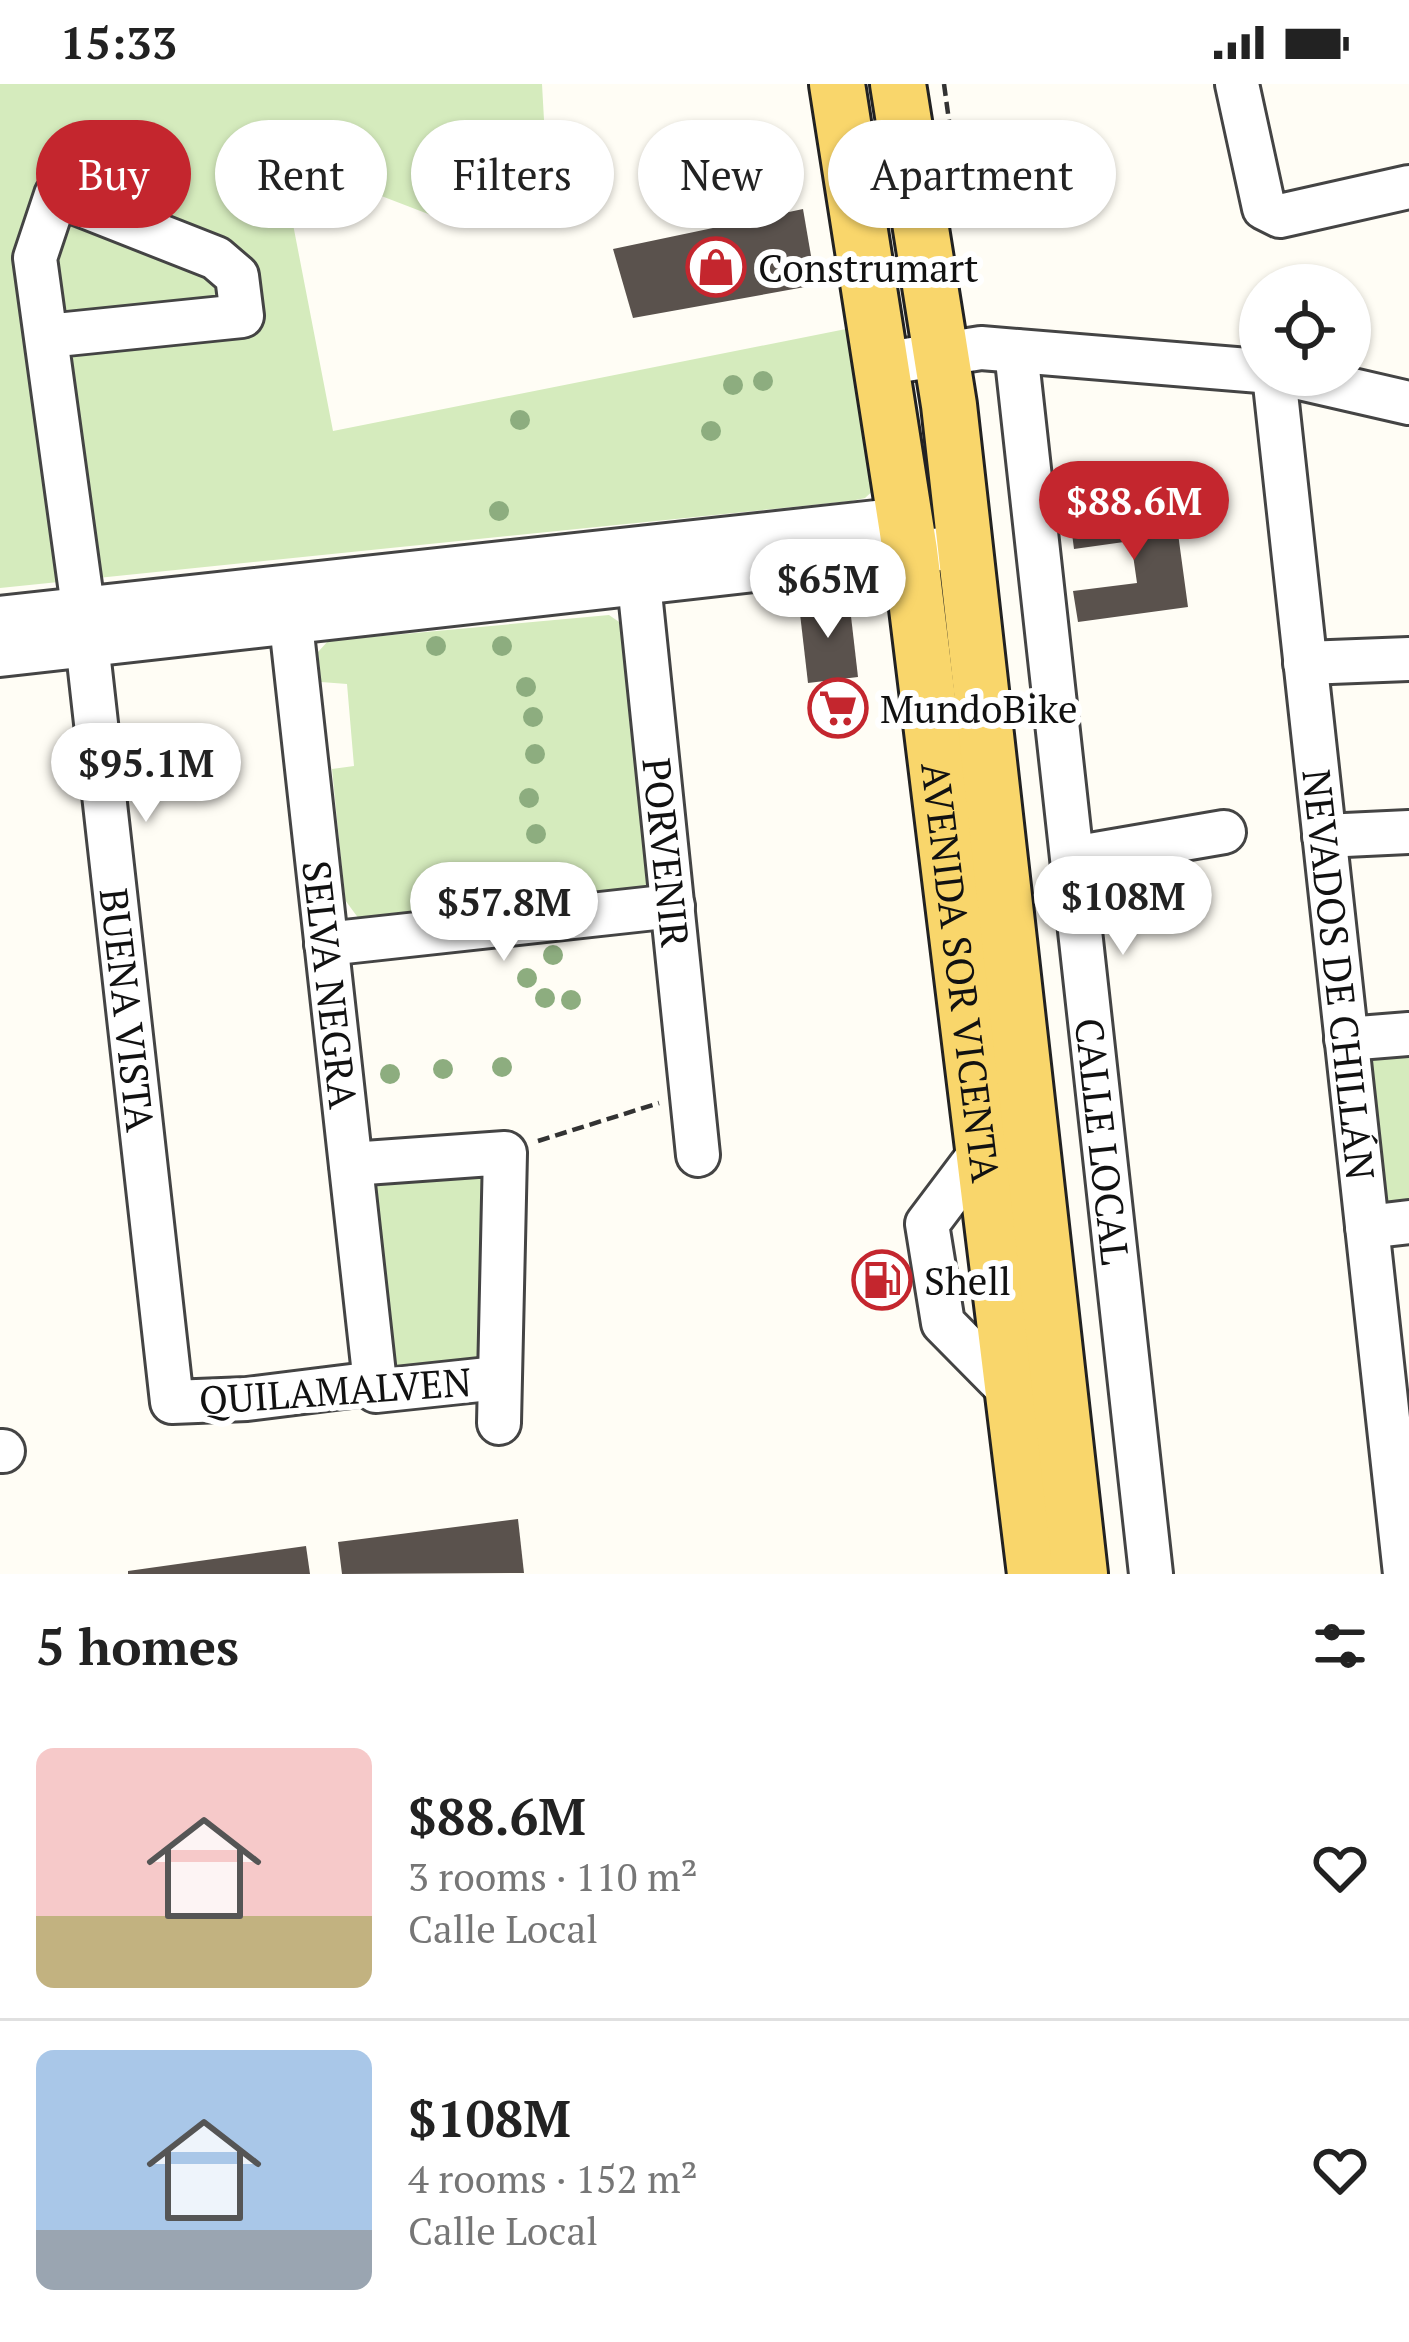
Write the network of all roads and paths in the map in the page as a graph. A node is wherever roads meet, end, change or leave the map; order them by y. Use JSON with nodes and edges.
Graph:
{"nodes":[{"id":1,"x":837,"y":84,"type":"edge"},
{"id":2,"x":898,"y":84,"type":"edge"},
{"id":3,"x":1237,"y":84,"type":"edge"},
{"id":4,"x":1409,"y":187,"type":"edge"},
{"id":5,"x":46,"y":336,"type":"junction"},
{"id":6,"x":1016,"y":351,"type":"junction"},
{"id":7,"x":941,"y":352,"type":"junction"},
{"id":8,"x":881,"y":364,"type":"junction"},
{"id":9,"x":1239,"y":369,"type":"edge"},
{"id":10,"x":1371,"y":394,"type":"edge"},
{"id":11,"x":1276,"y":396,"type":"edge"},
{"id":12,"x":1409,"y":403,"type":"edge"},
{"id":13,"x":907,"y":535,"type":"junction"},
{"id":14,"x":966,"y":547,"type":"junction"},
{"id":15,"x":638,"y":565,"type":"junction"},
{"id":16,"x":288,"y":604,"type":"junction"},
{"id":17,"x":0,"y":618,"type":"edge"},
{"id":18,"x":85,"y":627,"type":"junction"},
{"id":19,"x":0,"y":655,"type":"edge"},
{"id":20,"x":1409,"y":658,"type":"edge"},
{"id":21,"x":1305,"y":664,"type":"junction"},
{"id":22,"x":1224,"y":832,"type":"dead end"},
{"id":23,"x":1409,"y":832,"type":"edge"},
{"id":24,"x":1324,"y":836,"type":"junction"},
{"id":25,"x":1072,"y":858,"type":"junction"},
{"id":26,"x":673,"y":906,"type":"junction"},
{"id":27,"x":326,"y":944,"type":"junction"},
{"id":28,"x":1409,"y":1034,"type":"edge"},
{"id":29,"x":1346,"y":1039,"type":"junction"},
{"id":30,"x":692,"y":1094,"type":"junction"},
{"id":31,"x":505,"y":1153,"type":"junction"},
{"id":32,"x":698,"y":1155,"type":"dead end"},
{"id":33,"x":351,"y":1164,"type":"junction"},
{"id":34,"x":1388,"y":1224,"type":"edge"},
{"id":35,"x":498,"y":1378,"type":"junction"},
{"id":36,"x":375,"y":1383,"type":"junction"},
{"id":37,"x":172,"y":1402,"type":"joint"},
{"id":38,"x":1399,"y":1418,"type":"edge"},
{"id":39,"x":500,"y":1424,"type":"dead end"},
{"id":40,"x":1035,"y":1574,"type":"edge"},
{"id":41,"x":1080,"y":1574,"type":"edge"},
{"id":42,"x":1151,"y":1574,"type":"edge"},
{"id":43,"x":1405,"y":1574,"type":"edge"}],
"edges":[{"from":1,"to":8,"type":"main road","name":"AVENIDA SOR VICENTA"},
{"from":2,"to":7,"type":"main road","name":"AVENIDA SOR VICENTA"},
{"from":3,"to":4,"type":"street"},
{"from":5,"to":5,"type":"street","name":"BUENA VISTA"},
{"from":5,"to":18,"type":"street","name":"BUENA VISTA"},
{"from":6,"to":7,"type":"street"},
{"from":6,"to":9,"type":"street"},
{"from":6,"to":25,"type":"street","name":"CALLE LOCAL"},
{"from":7,"to":8,"type":"street"},
{"from":7,"to":14,"type":"main road","name":"AVENIDA SOR VICENTA"},
{"from":8,"to":13,"type":"main road","name":"AVENIDA SOR VICENTA"},
{"from":10,"to":12,"type":"street"},
{"from":11,"to":21,"type":"street","name":"NEVADOS DE CHILLÁN"},
{"from":13,"to":14,"type":"main road"},
{"from":13,"to":15,"type":"street"},
{"from":13,"to":40,"type":"main road","name":"AVENIDA SOR VICENTA"},
{"from":14,"to":41,"type":"main road","name":"AVENIDA SOR VICENTA"},
{"from":15,"to":16,"type":"street"},
{"from":15,"to":26,"type":"street","name":"PORVENIR"},
{"from":16,"to":18,"type":"street"},
{"from":16,"to":27,"type":"street","name":"SELVA NEGRA"},
{"from":17,"to":18,"type":"street"},
{"from":18,"to":19,"type":"street"},
{"from":18,"to":37,"type":"street","name":"BUENA VISTA"},
{"from":20,"to":21,"type":"street"},
{"from":21,"to":24,"type":"street","name":"NEVADOS DE CHILLÁN"},
{"from":22,"to":25,"type":"street"},
{"from":23,"to":24,"type":"street"},
{"from":24,"to":29,"type":"street","name":"NEVADOS DE CHILLÁN"},
{"from":25,"to":42,"type":"street","name":"CALLE LOCAL"},
{"from":26,"to":27,"type":"street"},
{"from":26,"to":30,"type":"street","name":"PORVENIR"},
{"from":27,"to":33,"type":"street","name":"SELVA NEGRA"},
{"from":28,"to":29,"type":"street"},
{"from":29,"to":34,"type":"street","name":"NEVADOS DE CHILLÁN"},
{"from":30,"to":31,"type":"path"},
{"from":30,"to":32,"type":"street","name":"PORVENIR"},
{"from":31,"to":33,"type":"street"},
{"from":31,"to":35,"type":"street"},
{"from":33,"to":36,"type":"street","name":"SELVA NEGRA"},
{"from":34,"to":38,"type":"street","name":"NEVADOS DE CHILLÁN"},
{"from":35,"to":36,"type":"street","name":"QUILAMALVEN"},
{"from":35,"to":39,"type":"street"},
{"from":36,"to":37,"type":"street","name":"QUILAMALVEN"},
{"from":38,"to":43,"type":"street","name":"NEVADOS DE CHILLÁN"}]}
